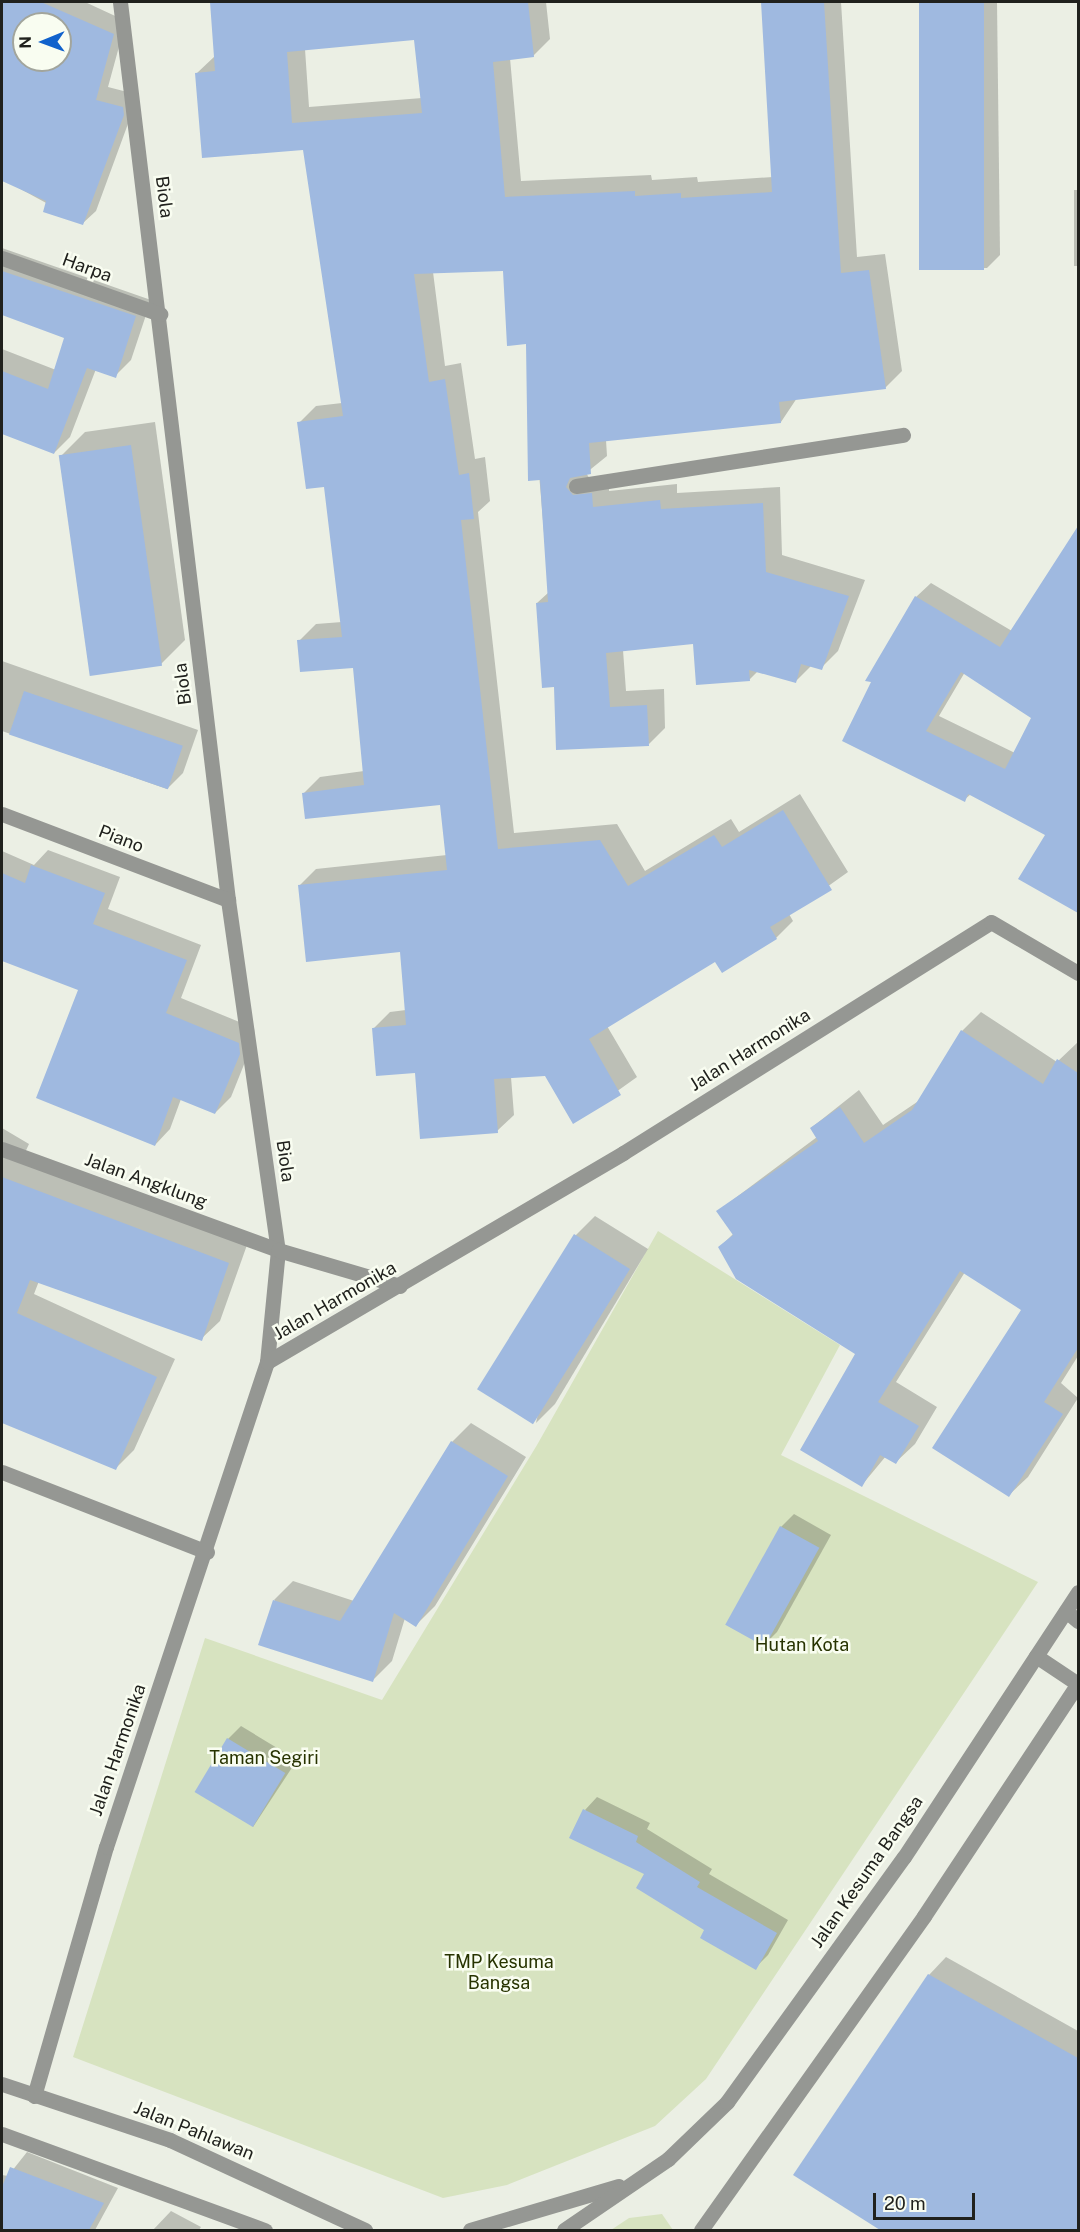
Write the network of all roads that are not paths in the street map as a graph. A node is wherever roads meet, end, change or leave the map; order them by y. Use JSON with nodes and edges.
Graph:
{"nodes":[{"id":1,"x":120,"y":2,"type":"edge"},
{"id":2,"x":2,"y":258,"type":"edge"},
{"id":3,"x":159,"y":314,"type":"junction"},
{"id":4,"x":903,"y":435,"type":"dead end"},
{"id":5,"x":576,"y":486,"type":"dead end"},
{"id":6,"x":2,"y":814,"type":"edge"},
{"id":7,"x":228,"y":900,"type":"junction"},
{"id":8,"x":1078,"y":973,"type":"edge"},
{"id":9,"x":2,"y":1149,"type":"edge"},
{"id":10,"x":278,"y":1250,"type":"junction"},
{"id":11,"x":400,"y":1286,"type":"junction"},
{"id":12,"x":267,"y":1362,"type":"junction"},
{"id":13,"x":2,"y":1472,"type":"edge"},
{"id":14,"x":207,"y":1552,"type":"junction"},
{"id":15,"x":1078,"y":1592,"type":"edge"},
{"id":16,"x":1066,"y":1611,"type":"junction"},
{"id":17,"x":1078,"y":1621,"type":"edge"},
{"id":18,"x":1036,"y":1656,"type":"junction"},
{"id":19,"x":1078,"y":1684,"type":"edge"},
{"id":20,"x":2,"y":2084,"type":"edge"},
{"id":21,"x":34,"y":2096,"type":"junction"},
{"id":22,"x":2,"y":2134,"type":"edge"},
{"id":23,"x":630,"y":2182,"type":"junction"},
{"id":24,"x":265,"y":2230,"type":"edge"},
{"id":25,"x":365,"y":2230,"type":"edge"},
{"id":26,"x":470,"y":2230,"type":"edge"},
{"id":27,"x":564,"y":2230,"type":"edge"},
{"id":28,"x":701,"y":2230,"type":"edge"}],
"edges":[{"from":1,"to":3,"type":"street","name":"Biola"},
{"from":2,"to":3,"type":"street","name":"Harpa"},
{"from":3,"to":7,"type":"street","name":"Biola"},
{"from":4,"to":5,"type":"street"},
{"from":6,"to":7,"type":"street","name":"Piano"},
{"from":7,"to":10,"type":"street","name":"Biola"},
{"from":8,"to":11,"type":"street","name":"Jalan Harmonika"},
{"from":9,"to":10,"type":"street","name":"Jalan Angklung"},
{"from":10,"to":11,"type":"street","name":"Jalan Angklung"},
{"from":10,"to":12,"type":"street","name":"Biola"},
{"from":11,"to":12,"type":"street","name":"Jalan Harmonika"},
{"from":12,"to":14,"type":"street","name":"Jalan Harmonika"},
{"from":13,"to":14,"type":"street"},
{"from":14,"to":21,"type":"street","name":"Jalan Harmonika"},
{"from":15,"to":16,"type":"street","name":"Jalan Kesuma Bangsa"},
{"from":16,"to":17,"type":"street"},
{"from":16,"to":18,"type":"street","name":"Jalan Kesuma Bangsa"},
{"from":18,"to":19,"type":"street"},
{"from":18,"to":23,"type":"street","name":"Jalan Kesuma Bangsa"},
{"from":19,"to":28,"type":"street"},
{"from":20,"to":21,"type":"street","name":"Jalan Pahlawan"},
{"from":21,"to":25,"type":"street","name":"Jalan Pahlawan"},
{"from":22,"to":24,"type":"street"},
{"from":23,"to":26,"type":"street"},
{"from":23,"to":27,"type":"street"}]}
